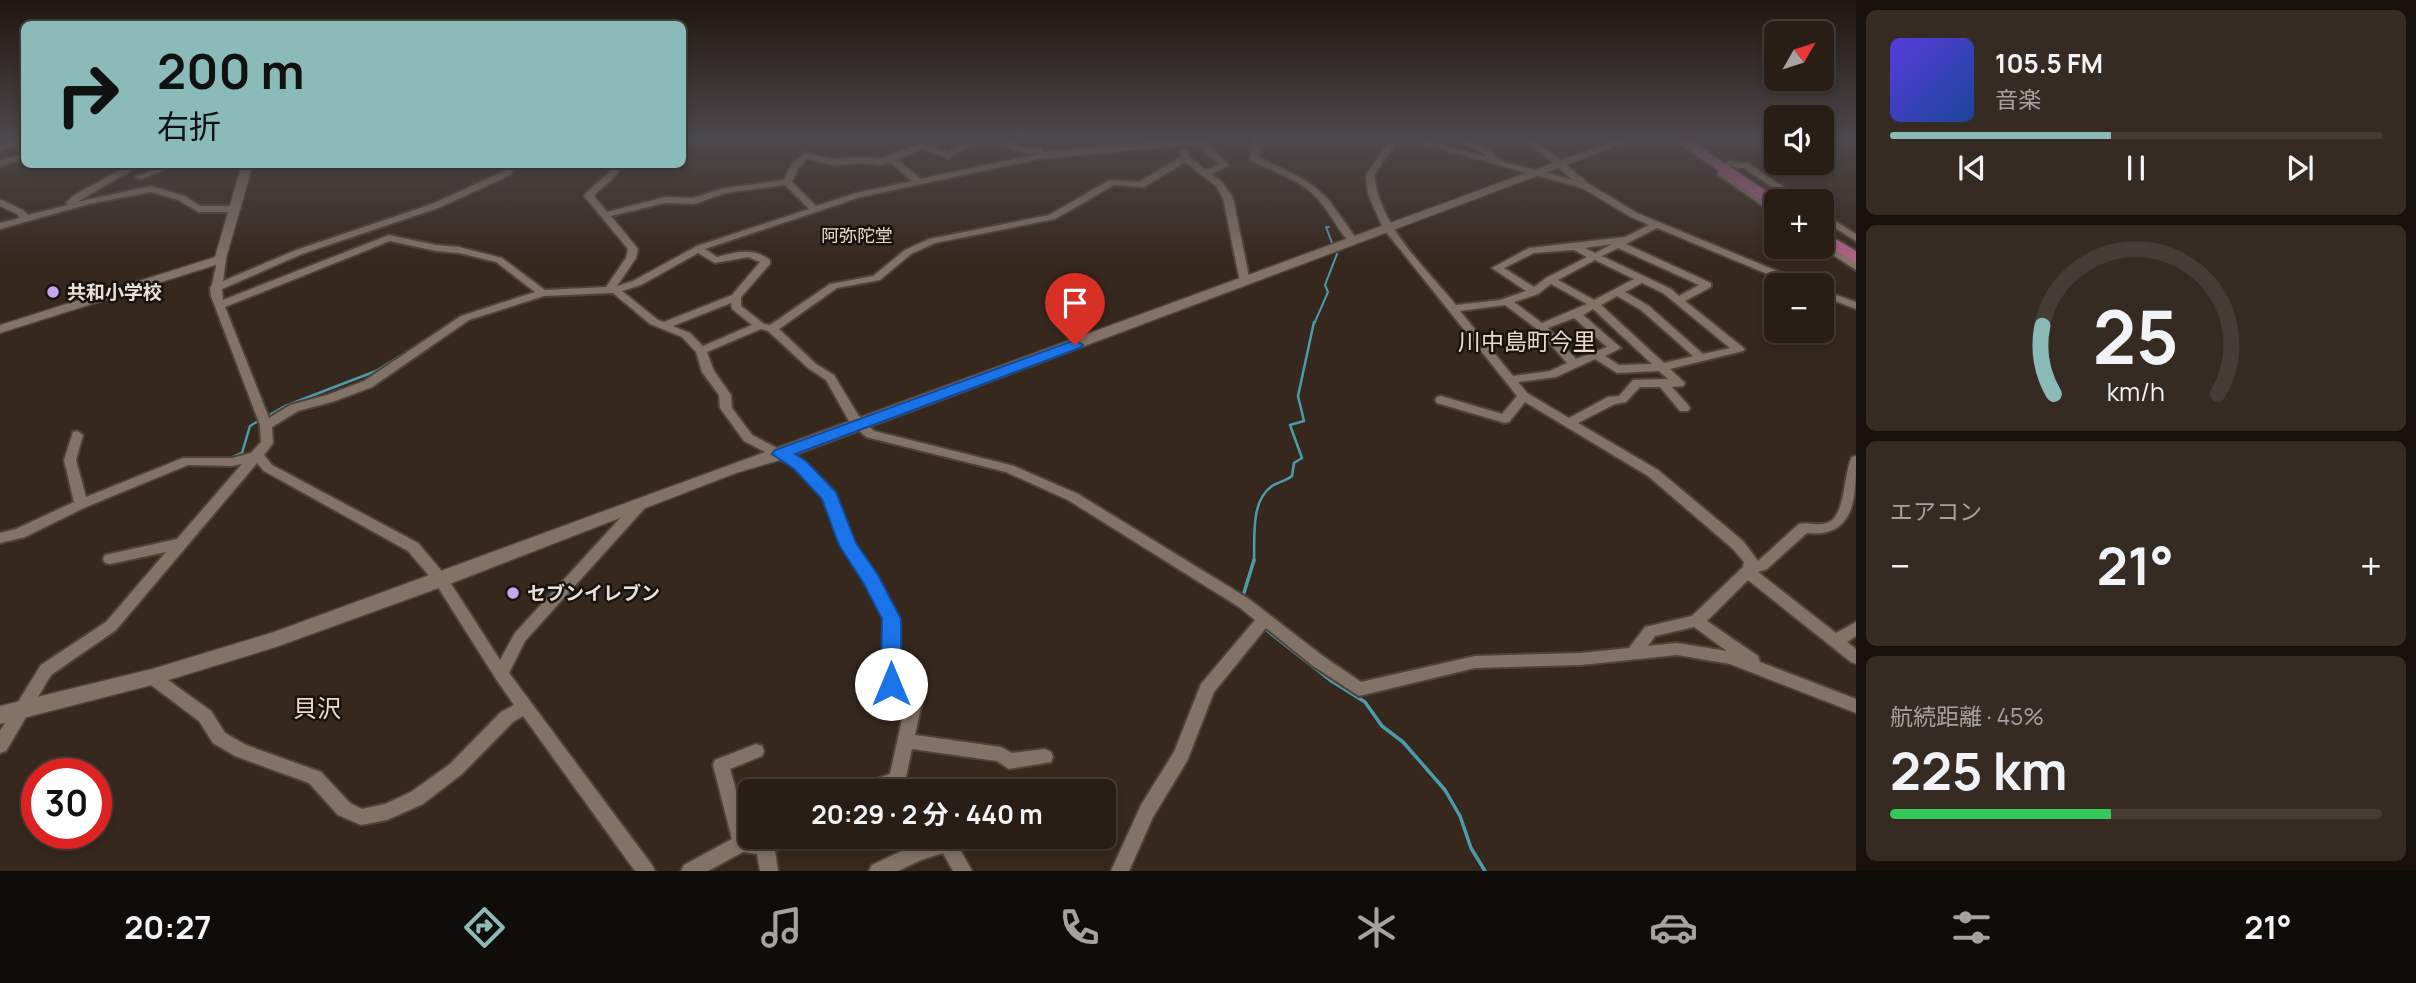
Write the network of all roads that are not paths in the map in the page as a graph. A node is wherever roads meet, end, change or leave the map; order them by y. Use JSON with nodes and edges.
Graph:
{"nodes":[{"id":1,"x":109,"y":180,"type":"edge"},
{"id":2,"x":143,"y":180,"type":"edge"},
{"id":3,"x":244,"y":180,"type":"edge"},
{"id":4,"x":493,"y":180,"type":"edge"},
{"id":5,"x":606,"y":180,"type":"edge"},
{"id":6,"x":915,"y":180,"type":"edge"},
{"id":7,"x":928,"y":180,"type":"edge"},
{"id":8,"x":1150,"y":180,"type":"edge"},
{"id":9,"x":1213,"y":180,"type":"edge"},
{"id":10,"x":1300,"y":180,"type":"edge"},
{"id":11,"x":1370,"y":180,"type":"edge"},
{"id":12,"x":1520,"y":180,"type":"edge"},
{"id":13,"x":1563,"y":180,"type":"edge"},
{"id":14,"x":1579,"y":180,"type":"edge"},
{"id":15,"x":1730,"y":180,"type":"edge"},
{"id":16,"x":1744,"y":180,"type":"edge"},
{"id":17,"x":1749,"y":180,"type":"edge"},
{"id":18,"x":787,"y":181,"type":"joint"},
{"id":19,"x":918,"y":182,"type":"junction"},
{"id":20,"x":1586,"y":186,"type":"junction"},
{"id":21,"x":151,"y":189,"type":"junction"},
{"id":22,"x":1765,"y":189,"type":"edge"},
{"id":23,"x":1764,"y":195,"type":"edge"},
{"id":24,"x":0,"y":202,"type":"edge"},
{"id":25,"x":1764,"y":203,"type":"edge"},
{"id":26,"x":69,"y":206,"type":"junction"},
{"id":27,"x":236,"y":209,"type":"junction"},
{"id":28,"x":816,"y":210,"type":"junction"},
{"id":29,"x":604,"y":215,"type":"junction"},
{"id":30,"x":26,"y":219,"type":"junction"},
{"id":31,"x":1834,"y":224,"type":"edge"},
{"id":32,"x":1655,"y":225,"type":"junction"},
{"id":33,"x":0,"y":226,"type":"edge"},
{"id":34,"x":1388,"y":228,"type":"junction"},
{"id":35,"x":1834,"y":233,"type":"edge"},
{"id":36,"x":1629,"y":238,"type":"junction"},
{"id":37,"x":1856,"y":239,"type":"edge"},
{"id":38,"x":1353,"y":241,"type":"junction"},
{"id":39,"x":1834,"y":243,"type":"edge"},
{"id":40,"x":1617,"y":244,"type":"junction"},
{"id":41,"x":1576,"y":247,"type":"junction"},
{"id":42,"x":1856,"y":247,"type":"edge"},
{"id":43,"x":698,"y":249,"type":"junction"},
{"id":44,"x":1834,"y":251,"type":"edge"},
{"id":45,"x":1596,"y":256,"type":"junction"},
{"id":46,"x":1856,"y":258,"type":"edge"},
{"id":47,"x":220,"y":259,"type":"junction"},
{"id":48,"x":1856,"y":267,"type":"edge"},
{"id":49,"x":1773,"y":273,"type":"edge"},
{"id":50,"x":1642,"y":279,"type":"junction"},
{"id":51,"x":1550,"y":280,"type":"junction"},
{"id":52,"x":1245,"y":282,"type":"junction"},
{"id":53,"x":215,"y":288,"type":"junction"},
{"id":54,"x":612,"y":290,"type":"junction"},
{"id":55,"x":1534,"y":292,"type":"junction"},
{"id":56,"x":1617,"y":292,"type":"junction"},
{"id":57,"x":543,"y":293,"type":"junction"},
{"id":58,"x":736,"y":297,"type":"junction"},
{"id":59,"x":1834,"y":298,"type":"edge"},
{"id":60,"x":1679,"y":300,"type":"junction"},
{"id":61,"x":1506,"y":301,"type":"junction"},
{"id":62,"x":1594,"y":303,"type":"junction"},
{"id":63,"x":220,"y":305,"type":"junction"},
{"id":64,"x":1856,"y":306,"type":"edge"},
{"id":65,"x":1453,"y":309,"type":"junction"},
{"id":66,"x":1576,"y":314,"type":"junction"},
{"id":67,"x":664,"y":326,"type":"junction"},
{"id":68,"x":1541,"y":327,"type":"junction"},
{"id":69,"x":766,"y":328,"type":"junction"},
{"id":70,"x":0,"y":329,"type":"edge"},
{"id":71,"x":701,"y":351,"type":"junction"},
{"id":72,"x":1596,"y":355,"type":"junction"},
{"id":73,"x":1700,"y":357,"type":"junction"},
{"id":74,"x":1574,"y":364,"type":"junction"},
{"id":75,"x":1663,"y":367,"type":"junction"},
{"id":76,"x":1510,"y":380,"type":"junction"},
{"id":77,"x":1663,"y":383,"type":"junction"},
{"id":78,"x":1523,"y":396,"type":"junction"},
{"id":79,"x":1441,"y":400,"type":"dead end"},
{"id":80,"x":1684,"y":408,"type":"dead end"},
{"id":81,"x":1570,"y":423,"type":"junction"},
{"id":82,"x":266,"y":425,"type":"junction"},
{"id":83,"x":858,"y":425,"type":"junction"},
{"id":84,"x":77,"y":435,"type":"dead end"},
{"id":85,"x":780,"y":454,"type":"junction"},
{"id":86,"x":258,"y":456,"type":"junction"},
{"id":87,"x":1856,"y":460,"type":"edge"},
{"id":88,"x":81,"y":504,"type":"junction"},
{"id":89,"x":639,"y":506,"type":"junction"},
{"id":90,"x":0,"y":538,"type":"edge"},
{"id":91,"x":183,"y":543,"type":"junction"},
{"id":92,"x":110,"y":559,"type":"dead end"},
{"id":93,"x":1750,"y":569,"type":"junction"},
{"id":94,"x":441,"y":580,"type":"junction"},
{"id":95,"x":1265,"y":619,"type":"junction"},
{"id":96,"x":1696,"y":621,"type":"junction"},
{"id":97,"x":1856,"y":628,"type":"edge"},
{"id":98,"x":1836,"y":641,"type":"junction"},
{"id":99,"x":1635,"y":651,"type":"junction"},
{"id":100,"x":1856,"y":658,"type":"edge"},
{"id":101,"x":1768,"y":671,"type":"junction"},
{"id":102,"x":501,"y":674,"type":"junction"},
{"id":103,"x":152,"y":677,"type":"junction"},
{"id":104,"x":1856,"y":706,"type":"edge"},
{"id":105,"x":525,"y":707,"type":"junction"},
{"id":106,"x":20,"y":710,"type":"junction"},
{"id":107,"x":0,"y":715,"type":"edge"},
{"id":108,"x":906,"y":741,"type":"junction"},
{"id":109,"x":0,"y":746,"type":"edge"},
{"id":110,"x":756,"y":751,"type":"dead end"},
{"id":111,"x":1045,"y":757,"type":"dead end"},
{"id":112,"x":899,"y":779,"type":"edge"},
{"id":113,"x":738,"y":828,"type":"edge"},
{"id":114,"x":738,"y":845,"type":"edge"},
{"id":115,"x":765,"y":849,"type":"edge"},
{"id":116,"x":909,"y":849,"type":"edge"},
{"id":117,"x":950,"y":849,"type":"edge"},
{"id":118,"x":646,"y":871,"type":"edge"},
{"id":119,"x":690,"y":871,"type":"edge"},
{"id":120,"x":769,"y":871,"type":"edge"},
{"id":121,"x":878,"y":871,"type":"edge"},
{"id":122,"x":963,"y":871,"type":"edge"},
{"id":123,"x":1120,"y":871,"type":"edge"}],
"edges":[{"from":1,"to":26,"type":"street"},
{"from":2,"to":21,"type":"street"},
{"from":3,"to":27,"type":"street"},
{"from":4,"to":53,"type":"street"},
{"from":5,"to":29,"type":"street"},
{"from":6,"to":19,"type":"street"},
{"from":7,"to":19,"type":"street"},
{"from":8,"to":69,"type":"street"},
{"from":9,"to":52,"type":"street"},
{"from":10,"to":38,"type":"street"},
{"from":11,"to":34,"type":"street"},
{"from":12,"to":34,"type":"street"},
{"from":13,"to":20,"type":"street"},
{"from":14,"to":20,"type":"street"},
{"from":15,"to":25,"type":"street"},
{"from":16,"to":23,"type":"highway"},
{"from":17,"to":22,"type":"highway"},
{"from":18,"to":28,"type":"street"},
{"from":18,"to":29,"type":"street"},
{"from":19,"to":28,"type":"street"},
{"from":20,"to":32,"type":"street"},
{"from":21,"to":26,"type":"street"},
{"from":21,"to":27,"type":"street"},
{"from":24,"to":30,"type":"street"},
{"from":26,"to":30,"type":"street"},
{"from":27,"to":47,"type":"street"},
{"from":28,"to":43,"type":"street"},
{"from":29,"to":54,"type":"street"},
{"from":30,"to":33,"type":"street"},
{"from":31,"to":37,"type":"street"},
{"from":32,"to":36,"type":"street"},
{"from":32,"to":49,"type":"street"},
{"from":34,"to":38,"type":"street"},
{"from":34,"to":65,"type":"street"},
{"from":35,"to":42,"type":"highway"},
{"from":36,"to":40,"type":"street"},
{"from":36,"to":41,"type":"street"},
{"from":38,"to":52,"type":"street"},
{"from":39,"to":46,"type":"highway"},
{"from":40,"to":45,"type":"street"},
{"from":40,"to":60,"type":"street"},
{"from":41,"to":45,"type":"street"},
{"from":41,"to":55,"type":"street"},
{"from":43,"to":54,"type":"street"},
{"from":43,"to":58,"type":"street"},
{"from":44,"to":48,"type":"street"},
{"from":45,"to":50,"type":"street"},
{"from":45,"to":51,"type":"street"},
{"from":47,"to":53,"type":"street"},
{"from":47,"to":70,"type":"street"},
{"from":50,"to":56,"type":"street"},
{"from":50,"to":60,"type":"street"},
{"from":51,"to":55,"type":"street"},
{"from":51,"to":62,"type":"street"},
{"from":52,"to":83,"type":"street"},
{"from":53,"to":63,"type":"street"},
{"from":54,"to":57,"type":"street"},
{"from":54,"to":67,"type":"street"},
{"from":55,"to":61,"type":"street"},
{"from":56,"to":62,"type":"street"},
{"from":56,"to":73,"type":"street"},
{"from":57,"to":63,"type":"street"},
{"from":57,"to":82,"type":"street"},
{"from":58,"to":67,"type":"street"},
{"from":58,"to":69,"type":"street"},
{"from":59,"to":64,"type":"street"},
{"from":60,"to":73,"type":"street"},
{"from":61,"to":65,"type":"street"},
{"from":61,"to":68,"type":"street"},
{"from":62,"to":66,"type":"street"},
{"from":62,"to":75,"type":"street"},
{"from":63,"to":82,"type":"street"},
{"from":65,"to":76,"type":"street"},
{"from":66,"to":68,"type":"street"},
{"from":66,"to":72,"type":"street"},
{"from":67,"to":71,"type":"street"},
{"from":68,"to":74,"type":"street"},
{"from":69,"to":71,"type":"street"},
{"from":69,"to":83,"type":"street"},
{"from":71,"to":85,"type":"street"},
{"from":72,"to":74,"type":"street"},
{"from":72,"to":75,"type":"street"},
{"from":73,"to":75,"type":"street"},
{"from":74,"to":76,"type":"street"},
{"from":75,"to":77,"type":"street"},
{"from":76,"to":78,"type":"street"},
{"from":77,"to":80,"type":"street"},
{"from":77,"to":81,"type":"street"},
{"from":78,"to":79,"type":"street"},
{"from":78,"to":81,"type":"street"},
{"from":81,"to":93,"type":"street"},
{"from":82,"to":86,"type":"street"},
{"from":83,"to":85,"type":"street"},
{"from":83,"to":95,"type":"street"},
{"from":84,"to":88,"type":"street"},
{"from":85,"to":89,"type":"street"},
{"from":85,"to":108,"type":"street"},
{"from":86,"to":88,"type":"street"},
{"from":86,"to":91,"type":"street"},
{"from":86,"to":94,"type":"street"},
{"from":87,"to":93,"type":"street"},
{"from":88,"to":90,"type":"street"},
{"from":89,"to":94,"type":"street"},
{"from":89,"to":102,"type":"street"},
{"from":91,"to":92,"type":"street"},
{"from":91,"to":106,"type":"street"},
{"from":93,"to":96,"type":"street"},
{"from":93,"to":98,"type":"street"},
{"from":94,"to":102,"type":"street"},
{"from":94,"to":103,"type":"street"},
{"from":95,"to":99,"type":"street"},
{"from":95,"to":123,"type":"street"},
{"from":96,"to":99,"type":"street"},
{"from":96,"to":101,"type":"street"},
{"from":97,"to":98,"type":"street"},
{"from":98,"to":100,"type":"street"},
{"from":99,"to":101,"type":"street"},
{"from":101,"to":104,"type":"street"},
{"from":102,"to":105,"type":"street"},
{"from":103,"to":105,"type":"street"},
{"from":103,"to":106,"type":"street"},
{"from":105,"to":118,"type":"street"},
{"from":106,"to":107,"type":"street"},
{"from":106,"to":109,"type":"street"},
{"from":108,"to":111,"type":"street"},
{"from":108,"to":112,"type":"street"},
{"from":110,"to":113,"type":"street"},
{"from":114,"to":119,"type":"street"},
{"from":115,"to":120,"type":"street"},
{"from":116,"to":121,"type":"street"},
{"from":117,"to":122,"type":"street"}]}
